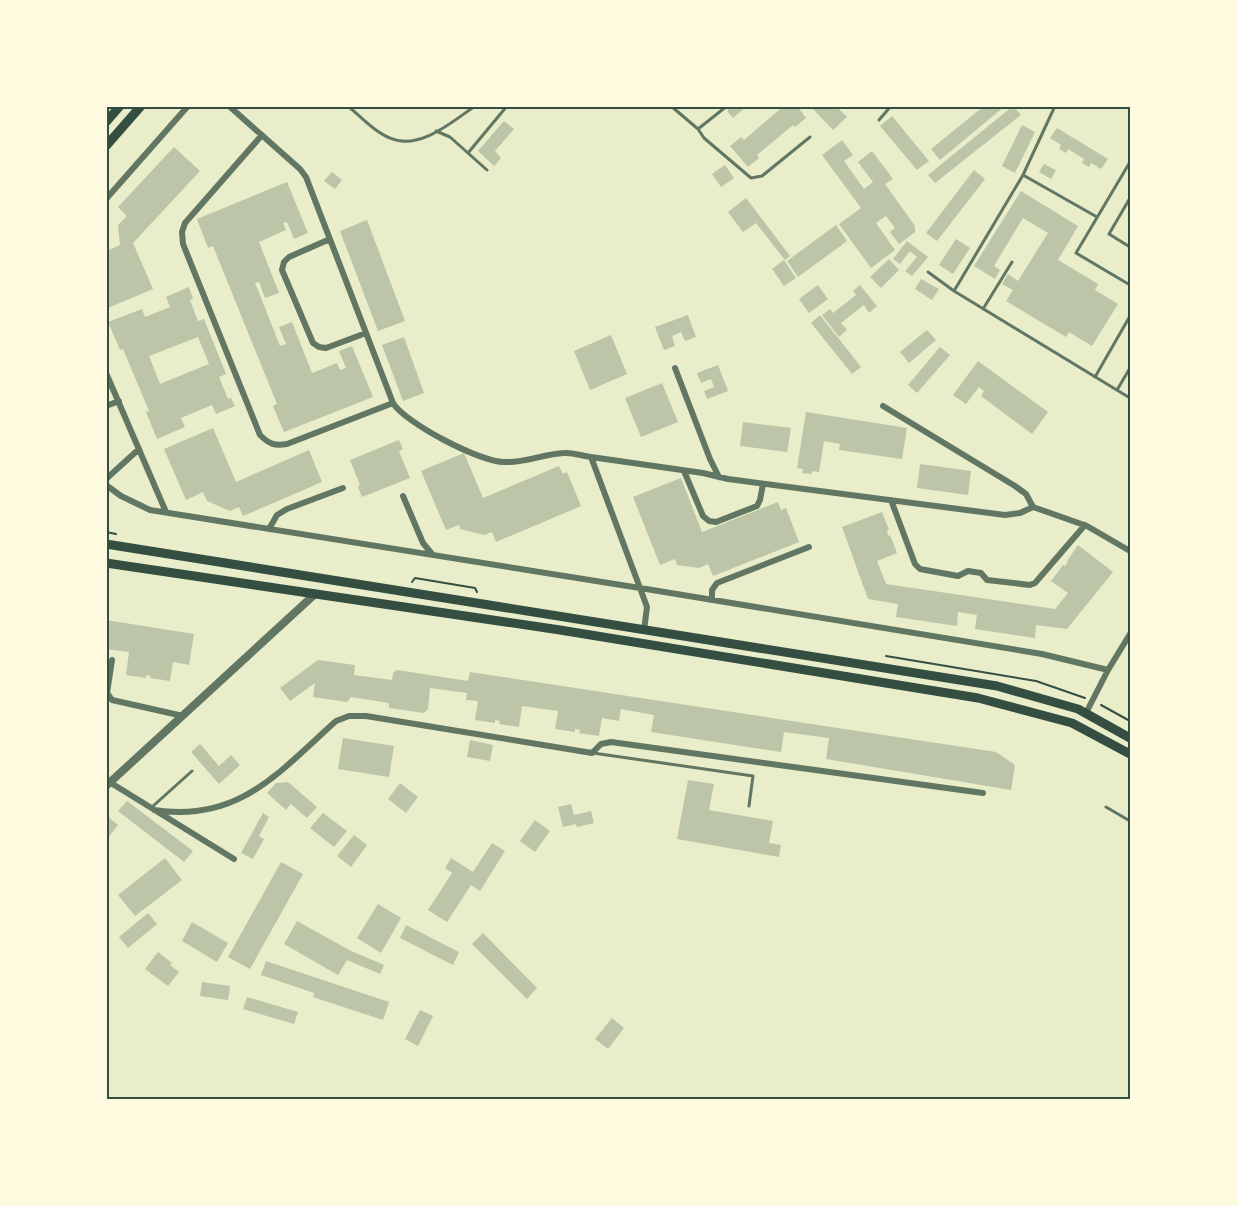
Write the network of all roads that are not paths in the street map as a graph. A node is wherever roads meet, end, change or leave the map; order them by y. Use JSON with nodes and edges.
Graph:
{"nodes":[{"id":1,"x":120,"y":106,"type":"edge"},
{"id":2,"x":141,"y":106,"type":"edge"},
{"id":3,"x":188,"y":106,"type":"edge"},
{"id":4,"x":229,"y":106,"type":"edge"},
{"id":5,"x":348,"y":106,"type":"edge"},
{"id":6,"x":475,"y":106,"type":"edge"},
{"id":7,"x":507,"y":106,"type":"edge"},
{"id":8,"x":671,"y":106,"type":"edge"},
{"id":9,"x":728,"y":106,"type":"edge"},
{"id":10,"x":891,"y":106,"type":"edge"},
{"id":11,"x":1055,"y":106,"type":"edge"},
{"id":12,"x":879,"y":120,"type":"dead end"},
{"id":13,"x":106,"y":122,"type":"edge"},
{"id":14,"x":698,"y":129,"type":"junction"},
{"id":15,"x":436,"y":131,"type":"junction"},
{"id":16,"x":262,"y":135,"type":"junction"},
{"id":17,"x":810,"y":137,"type":"dead end"},
{"id":18,"x":106,"y":146,"type":"edge"},
{"id":19,"x":468,"y":153,"type":"junction"},
{"id":20,"x":1131,"y":162,"type":"edge"},
{"id":21,"x":487,"y":170,"type":"dead end"},
{"id":22,"x":1023,"y":175,"type":"junction"},
{"id":23,"x":1131,"y":198,"type":"edge"},
{"id":24,"x":106,"y":199,"type":"edge"},
{"id":25,"x":1097,"y":217,"type":"junction"},
{"id":26,"x":330,"y":239,"type":"junction"},
{"id":27,"x":1131,"y":247,"type":"edge"},
{"id":28,"x":1012,"y":262,"type":"dead end"},
{"id":29,"x":928,"y":272,"type":"dead end"},
{"id":30,"x":1131,"y":285,"type":"edge"},
{"id":31,"x":954,"y":291,"type":"junction"},
{"id":32,"x":983,"y":309,"type":"junction"},
{"id":33,"x":1131,"y":316,"type":"edge"},
{"id":34,"x":366,"y":333,"type":"junction"},
{"id":35,"x":675,"y":368,"type":"dead end"},
{"id":36,"x":1131,"y":368,"type":"edge"},
{"id":37,"x":1095,"y":376,"type":"junction"},
{"id":38,"x":107,"y":378,"type":"edge"},
{"id":39,"x":1118,"y":390,"type":"junction"},
{"id":40,"x":1131,"y":398,"type":"edge"},
{"id":41,"x":118,"y":401,"type":"junction"},
{"id":42,"x":393,"y":403,"type":"junction"},
{"id":43,"x":106,"y":406,"type":"edge"},
{"id":44,"x":883,"y":406,"type":"dead end"},
{"id":45,"x":139,"y":449,"type":"junction"},
{"id":46,"x":591,"y":457,"type":"junction"},
{"id":47,"x":684,"y":471,"type":"junction"},
{"id":48,"x":719,"y":477,"type":"junction"},
{"id":49,"x":106,"y":479,"type":"edge"},
{"id":50,"x":763,"y":484,"type":"junction"},
{"id":51,"x":106,"y":485,"type":"edge"},
{"id":52,"x":343,"y":488,"type":"dead end"},
{"id":53,"x":403,"y":496,"type":"dead end"},
{"id":54,"x":891,"y":500,"type":"junction"},
{"id":55,"x":1033,"y":507,"type":"junction"},
{"id":56,"x":166,"y":512,"type":"junction"},
{"id":57,"x":1085,"y":525,"type":"junction"},
{"id":58,"x":269,"y":529,"type":"junction"},
{"id":59,"x":106,"y":544,"type":"edge"},
{"id":60,"x":809,"y":547,"type":"dead end"},
{"id":61,"x":1131,"y":551,"type":"edge"},
{"id":62,"x":434,"y":555,"type":"junction"},
{"id":63,"x":106,"y":563,"type":"edge"},
{"id":64,"x":640,"y":588,"type":"junction"},
{"id":65,"x":315,"y":594,"type":"junction"},
{"id":66,"x":712,"y":599,"type":"junction"},
{"id":67,"x":644,"y":630,"type":"junction"},
{"id":68,"x":1131,"y":634,"type":"edge"},
{"id":69,"x":112,"y":660,"type":"dead end"},
{"id":70,"x":1108,"y":670,"type":"junction"},
{"id":71,"x":1086,"y":713,"type":"junction"},
{"id":72,"x":183,"y":716,"type":"junction"},
{"id":73,"x":1131,"y":738,"type":"edge"},
{"id":74,"x":592,"y":753,"type":"junction"},
{"id":75,"x":1131,"y":754,"type":"edge"},
{"id":76,"x":192,"y":771,"type":"dead end"},
{"id":77,"x":109,"y":785,"type":"edge"},
{"id":78,"x":983,"y":793,"type":"dead end"},
{"id":79,"x":749,"y":806,"type":"dead end"},
{"id":80,"x":1106,"y":807,"type":"dead end"},
{"id":81,"x":152,"y":809,"type":"junction"},
{"id":82,"x":1131,"y":821,"type":"edge"},
{"id":83,"x":234,"y":859,"type":"dead end"}],
"edges":[{"from":1,"to":13,"type":"main road"},
{"from":2,"to":18,"type":"main road"},
{"from":3,"to":24,"type":"street"},
{"from":4,"to":16,"type":"street"},
{"from":5,"to":15,"type":"lane"},
{"from":6,"to":15,"type":"lane"},
{"from":7,"to":19,"type":"lane"},
{"from":8,"to":14,"type":"lane"},
{"from":9,"to":14,"type":"lane"},
{"from":10,"to":12,"type":"lane"},
{"from":11,"to":22,"type":"lane"},
{"from":14,"to":17,"type":"lane"},
{"from":15,"to":19,"type":"lane"},
{"from":16,"to":26,"type":"street"},
{"from":16,"to":42,"type":"street"},
{"from":19,"to":21,"type":"lane"},
{"from":20,"to":25,"type":"lane"},
{"from":22,"to":25,"type":"lane"},
{"from":22,"to":31,"type":"lane"},
{"from":23,"to":27,"type":"lane"},
{"from":25,"to":30,"type":"lane"},
{"from":26,"to":34,"type":"street"},
{"from":26,"to":34,"type":"street"},
{"from":28,"to":32,"type":"lane"},
{"from":29,"to":31,"type":"lane"},
{"from":31,"to":32,"type":"lane"},
{"from":32,"to":37,"type":"lane"},
{"from":33,"to":37,"type":"lane"},
{"from":34,"to":42,"type":"street"},
{"from":35,"to":48,"type":"street"},
{"from":36,"to":39,"type":"lane"},
{"from":37,"to":39,"type":"lane"},
{"from":38,"to":41,"type":"street"},
{"from":39,"to":40,"type":"lane"},
{"from":41,"to":43,"type":"street"},
{"from":41,"to":45,"type":"street"},
{"from":42,"to":46,"type":"street"},
{"from":44,"to":55,"type":"street"},
{"from":45,"to":49,"type":"street"},
{"from":45,"to":56,"type":"street"},
{"from":46,"to":47,"type":"street"},
{"from":46,"to":64,"type":"street"},
{"from":47,"to":48,"type":"street"},
{"from":47,"to":50,"type":"street"},
{"from":48,"to":50,"type":"street"},
{"from":50,"to":54,"type":"street"},
{"from":51,"to":56,"type":"street"},
{"from":52,"to":58,"type":"street"},
{"from":53,"to":62,"type":"street"},
{"from":54,"to":55,"type":"street"},
{"from":54,"to":57,"type":"street"},
{"from":55,"to":57,"type":"street"},
{"from":56,"to":58,"type":"street"},
{"from":57,"to":61,"type":"street"},
{"from":58,"to":62,"type":"street"},
{"from":59,"to":67,"type":"main road"},
{"from":60,"to":66,"type":"street"},
{"from":62,"to":64,"type":"street"},
{"from":63,"to":65,"type":"main road"},
{"from":64,"to":66,"type":"street"},
{"from":64,"to":67,"type":"street"},
{"from":65,"to":72,"type":"street"},
{"from":65,"to":75,"type":"main road"},
{"from":66,"to":70,"type":"street"},
{"from":67,"to":71,"type":"main road"},
{"from":68,"to":70,"type":"street"},
{"from":69,"to":72,"type":"street"},
{"from":70,"to":71,"type":"street"},
{"from":71,"to":73,"type":"main road"},
{"from":72,"to":77,"type":"street"},
{"from":74,"to":78,"type":"street"},
{"from":74,"to":79,"type":"lane"},
{"from":74,"to":81,"type":"street"},
{"from":76,"to":81,"type":"lane"},
{"from":77,"to":81,"type":"street"},
{"from":80,"to":82,"type":"lane"},
{"from":81,"to":83,"type":"street"}]}
